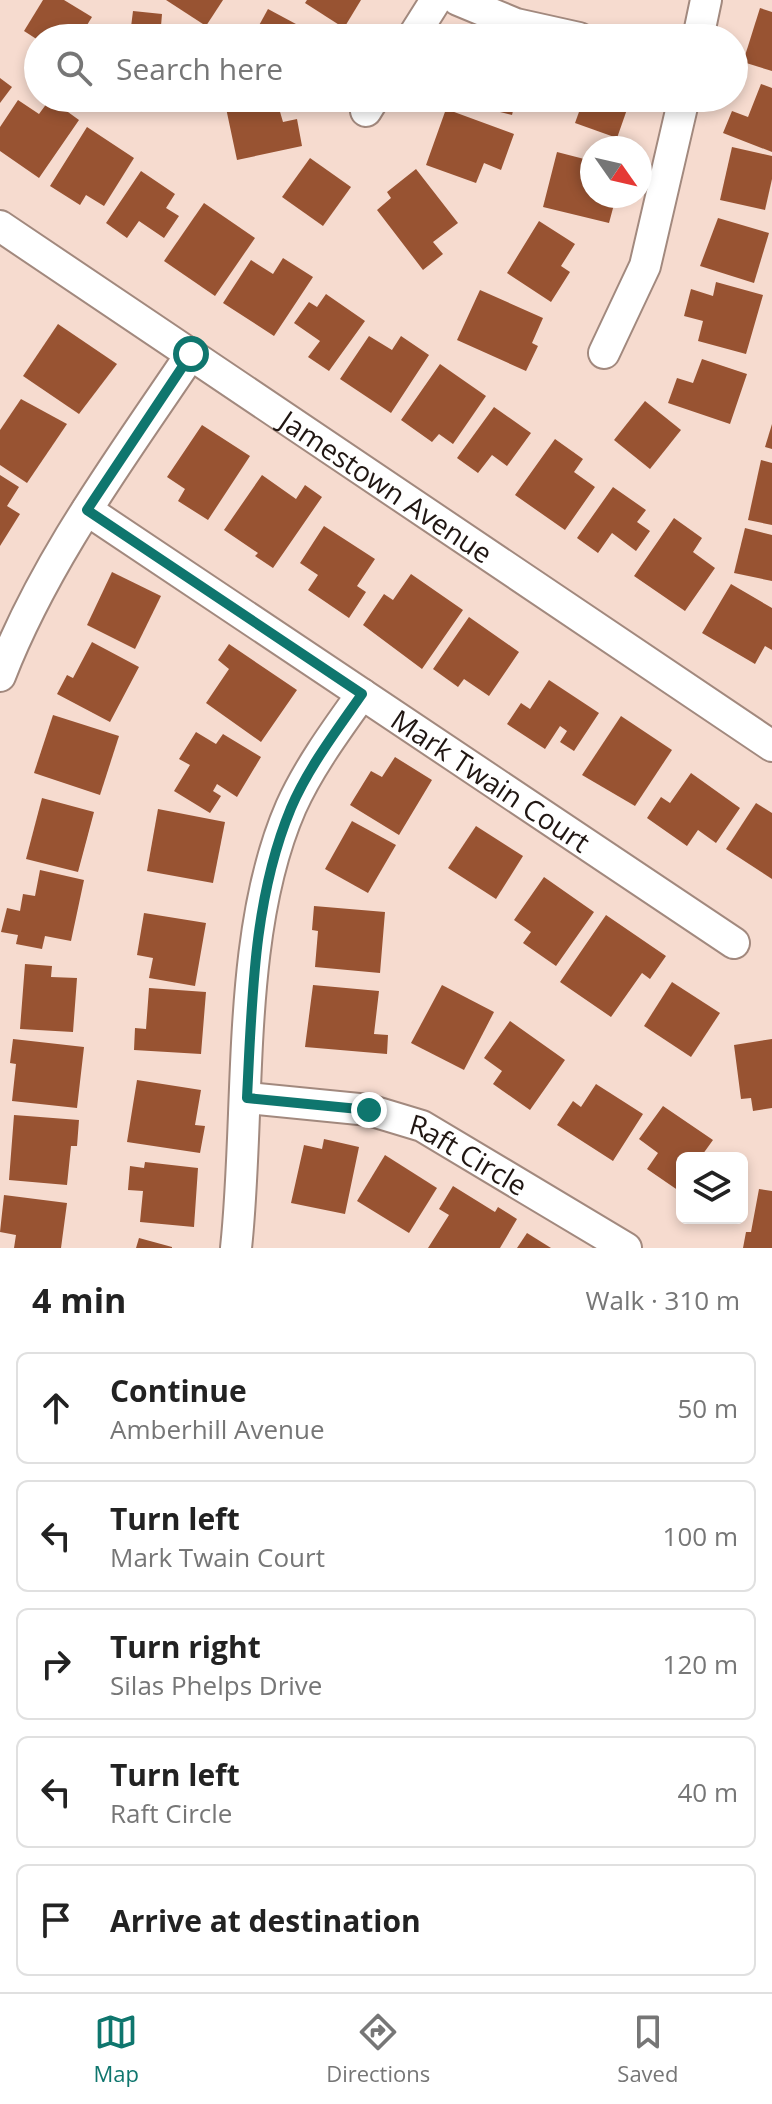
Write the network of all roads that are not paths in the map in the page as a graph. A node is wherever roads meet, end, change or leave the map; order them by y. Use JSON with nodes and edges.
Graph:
{"nodes":[{"id":1,"x":436,"y":0,"type":"edge"},
{"id":2,"x":458,"y":0,"type":"edge"},
{"id":3,"x":706,"y":0,"type":"edge"},
{"id":4,"x":421,"y":24,"type":"edge"},
{"id":5,"x":516,"y":24,"type":"edge"},
{"id":6,"x":701,"y":24,"type":"edge"},
{"id":7,"x":681,"y":112,"type":"edge"},
{"id":8,"x":0,"y":226,"type":"edge"},
{"id":9,"x":604,"y":353,"type":"dead end"},
{"id":10,"x":191,"y":354,"type":"junction"},
{"id":11,"x":87,"y":510,"type":"junction"},
{"id":12,"x":0,"y":676,"type":"edge"},
{"id":13,"x":362,"y":694,"type":"junction"},
{"id":14,"x":771,"y":743,"type":"edge"},
{"id":15,"x":734,"y":943,"type":"dead end"},
{"id":16,"x":247,"y":1098,"type":"junction"},
{"id":17,"x":236,"y":1248,"type":"edge"},
{"id":18,"x":626,"y":1248,"type":"edge"}],
"edges":[{"from":1,"to":4,"type":"street"},
{"from":2,"to":5,"type":"street"},
{"from":3,"to":6,"type":"street"},
{"from":7,"to":9,"type":"street"},
{"from":8,"to":10,"type":"street","name":"Jamestown Avenue"},
{"from":10,"to":11,"type":"street"},
{"from":10,"to":14,"type":"street","name":"Jamestown Avenue"},
{"from":11,"to":12,"type":"street"},
{"from":11,"to":13,"type":"street","name":"Mark Twain Court"},
{"from":13,"to":15,"type":"street","name":"Mark Twain Court"},
{"from":13,"to":16,"type":"street"},
{"from":16,"to":17,"type":"street"},
{"from":16,"to":18,"type":"street","name":"Raft Circle"}]}
